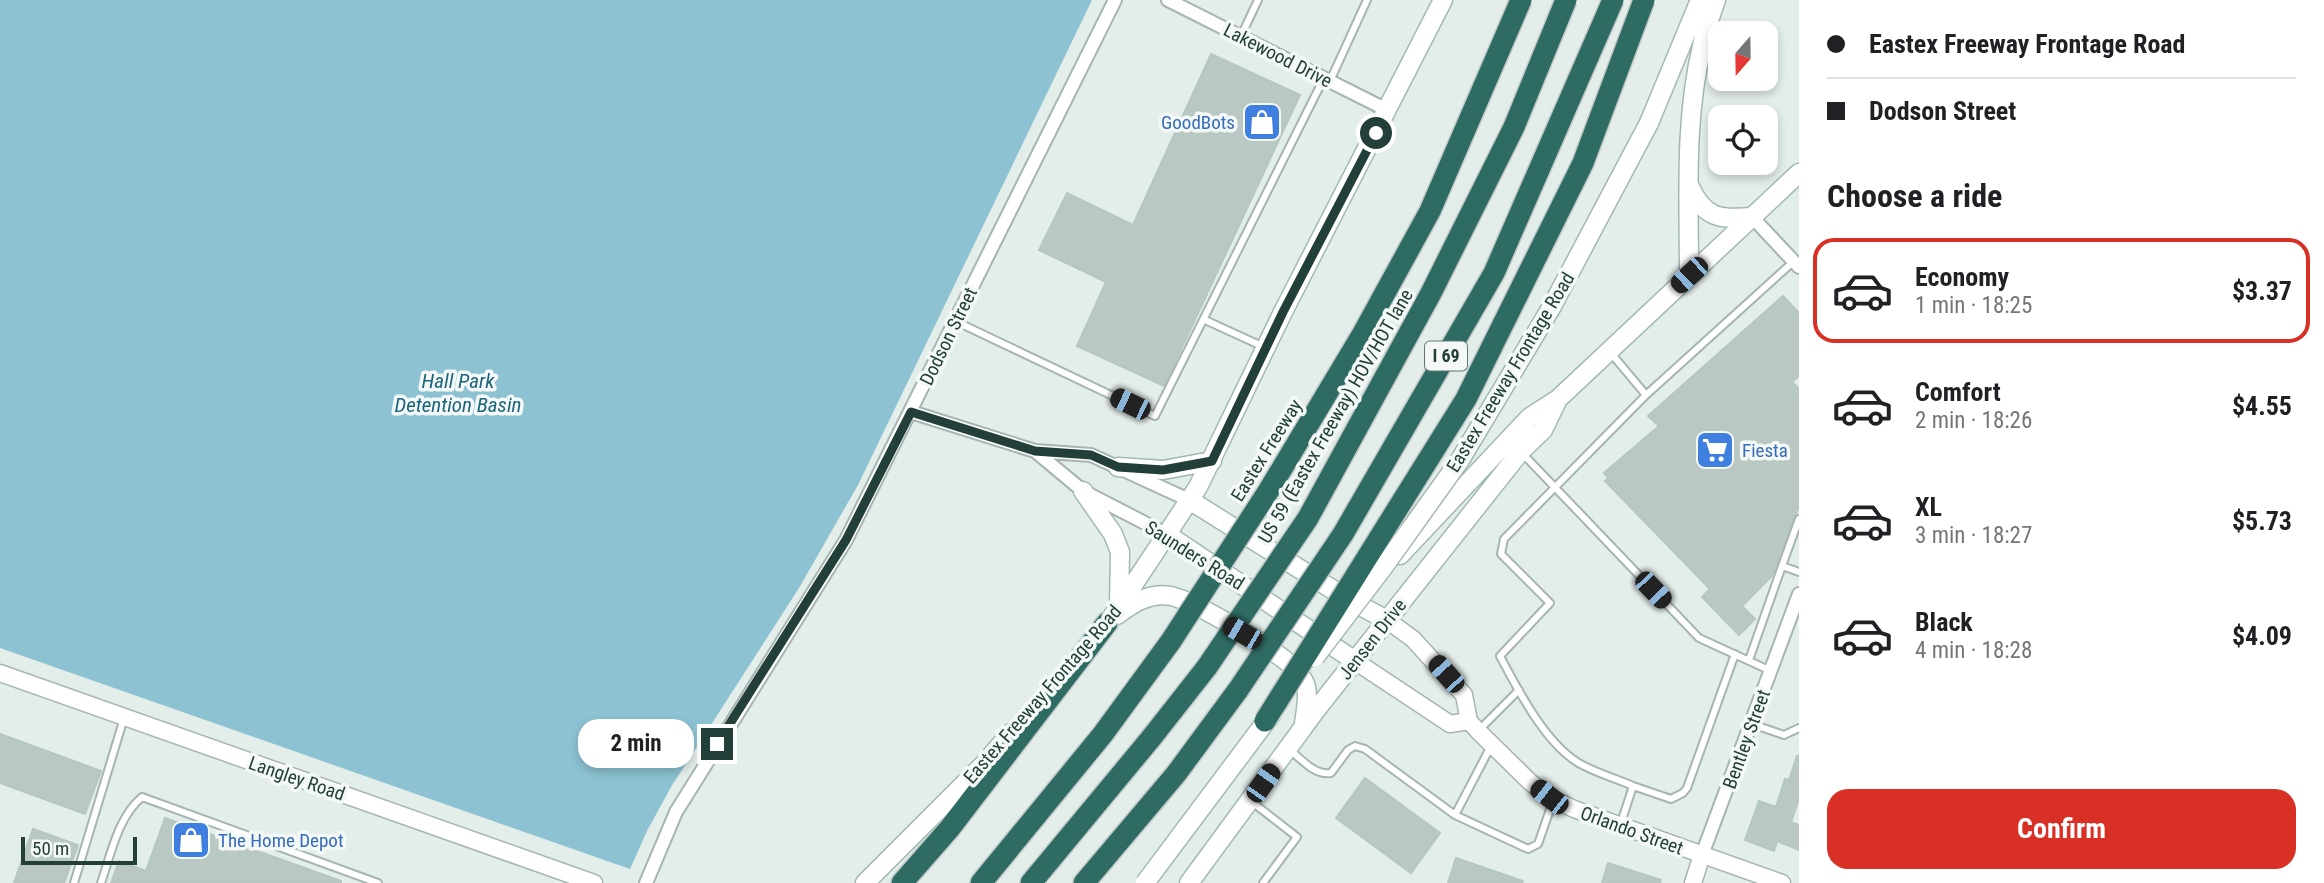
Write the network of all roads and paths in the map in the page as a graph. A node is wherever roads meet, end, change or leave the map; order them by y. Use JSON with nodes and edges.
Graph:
{"nodes":[{"id":1,"x":1115,"y":0,"type":"edge"},
{"id":2,"x":1168,"y":0,"type":"edge"},
{"id":3,"x":1258,"y":0,"type":"edge"},
{"id":4,"x":1367,"y":0,"type":"edge"},
{"id":5,"x":1443,"y":0,"type":"edge"},
{"id":6,"x":1521,"y":0,"type":"edge"},
{"id":7,"x":1566,"y":0,"type":"edge"},
{"id":8,"x":1613,"y":0,"type":"edge"},
{"id":9,"x":1644,"y":0,"type":"edge"},
{"id":10,"x":1700,"y":0,"type":"edge"},
{"id":11,"x":1716,"y":0,"type":"edge"},
{"id":12,"x":1241,"y":36,"type":"junction"},
{"id":13,"x":1694,"y":41,"type":"junction"},
{"id":14,"x":1327,"y":79,"type":"junction"},
{"id":15,"x":1387,"y":110,"type":"junction"},
{"id":16,"x":1799,"y":173,"type":"edge"},
{"id":17,"x":1689,"y":185,"type":"junction"},
{"id":18,"x":1752,"y":217,"type":"junction"},
{"id":19,"x":1796,"y":264,"type":"edge"},
{"id":20,"x":1689,"y":275,"type":"junction"},
{"id":21,"x":1205,"y":320,"type":"junction"},
{"id":22,"x":955,"y":321,"type":"junction"},
{"id":23,"x":1265,"y":348,"type":"junction"},
{"id":24,"x":1609,"y":350,"type":"junction"},
{"id":25,"x":1646,"y":395,"type":"junction"},
{"id":26,"x":1558,"y":399,"type":"junction"},
{"id":27,"x":911,"y":412,"type":"junction"},
{"id":28,"x":1035,"y":451,"type":"junction"},
{"id":29,"x":1521,"y":452,"type":"junction"},
{"id":30,"x":1212,"y":461,"type":"junction"},
{"id":31,"x":1118,"y":467,"type":"junction"},
{"id":32,"x":1554,"y":486,"type":"junction"},
{"id":33,"x":1083,"y":491,"type":"junction"},
{"id":34,"x":1191,"y":501,"type":"junction"},
{"id":35,"x":1799,"y":519,"type":"edge"},
{"id":36,"x":1168,"y":535,"type":"junction"},
{"id":37,"x":1782,"y":566,"type":"junction"},
{"id":38,"x":1799,"y":572,"type":"edge"},
{"id":39,"x":1799,"y":594,"type":"edge"},
{"id":40,"x":1351,"y":601,"type":"junction"},
{"id":41,"x":1112,"y":616,"type":"junction"},
{"id":42,"x":1795,"y":618,"type":"edge"},
{"id":43,"x":1387,"y":620,"type":"junction"},
{"id":44,"x":1735,"y":654,"type":"junction"},
{"id":45,"x":1749,"y":660,"type":"junction"},
{"id":46,"x":1354,"y":661,"type":"junction"},
{"id":47,"x":1771,"y":671,"type":"junction"},
{"id":48,"x":0,"y":673,"type":"edge"},
{"id":49,"x":1518,"y":690,"type":"junction"},
{"id":50,"x":124,"y":717,"type":"junction"},
{"id":51,"x":1265,"y":721,"type":"junction"},
{"id":52,"x":1752,"y":724,"type":"junction"},
{"id":53,"x":1474,"y":726,"type":"junction"},
{"id":54,"x":1303,"y":728,"type":"junction"},
{"id":55,"x":1799,"y":728,"type":"edge"},
{"id":56,"x":1492,"y":744,"type":"junction"},
{"id":57,"x":1288,"y":748,"type":"junction"},
{"id":58,"x":1633,"y":786,"type":"junction"},
{"id":59,"x":1554,"y":799,"type":"junction"},
{"id":60,"x":1251,"y":801,"type":"junction"},
{"id":61,"x":1455,"y":815,"type":"junction"},
{"id":62,"x":1620,"y":826,"type":"junction"},
{"id":63,"x":1702,"y":855,"type":"junction"},
{"id":64,"x":74,"y":883,"type":"edge"},
{"id":65,"x":101,"y":883,"type":"edge"},
{"id":66,"x":378,"y":883,"type":"edge"},
{"id":67,"x":594,"y":883,"type":"edge"},
{"id":68,"x":646,"y":883,"type":"edge"},
{"id":69,"x":865,"y":883,"type":"edge"},
{"id":70,"x":902,"y":883,"type":"edge"},
{"id":71,"x":981,"y":883,"type":"edge"},
{"id":72,"x":1031,"y":883,"type":"edge"},
{"id":73,"x":1084,"y":883,"type":"edge"},
{"id":74,"x":1145,"y":883,"type":"edge"},
{"id":75,"x":1189,"y":883,"type":"edge"},
{"id":76,"x":1263,"y":883,"type":"edge"},
{"id":77,"x":1693,"y":883,"type":"edge"},
{"id":78,"x":1782,"y":883,"type":"edge"}],
"edges":[{"from":1,"to":22,"type":"street","name":"Dodson Street"},
{"from":2,"to":12,"type":"street","name":"Lakewood Drive"},
{"from":3,"to":12,"type":"lane"},
{"from":4,"to":14,"type":"lane"},
{"from":5,"to":15,"type":"main road","name":"Eastex Freeway Frontage Road"},
{"from":6,"to":71,"type":"highway","name":"Eastex Freeway","bridge":true},
{"from":7,"to":72,"type":"highway","name":"US 59 (Eastex Freeway) HOV/HOT lane","number":"I 69","bridge":true},
{"from":8,"to":73,"type":"highway","number":"I 69","bridge":true},
{"from":9,"to":51,"type":"highway","bridge":true},
{"from":10,"to":13,"type":"main road","name":"Eastex Freeway Frontage Road"},
{"from":11,"to":13,"type":"main road"},
{"from":12,"to":14,"type":"street","name":"Lakewood Drive"},
{"from":13,"to":17,"type":"main road"},
{"from":13,"to":51,"type":"main road","name":"Eastex Freeway Frontage Road","bridge":true},
{"from":14,"to":15,"type":"street","name":"Lakewood Drive"},
{"from":14,"to":21,"type":"lane"},
{"from":15,"to":23,"type":"main road","name":"Eastex Freeway Frontage Road"},
{"from":16,"to":18,"type":"main road","name":"Jensen Drive"},
{"from":17,"to":18,"type":"main road"},
{"from":17,"to":20,"type":"main road"},
{"from":18,"to":19,"type":"street"},
{"from":18,"to":20,"type":"main road","name":"Jensen Drive"},
{"from":19,"to":25,"type":"lane"},
{"from":20,"to":24,"type":"main road","name":"Jensen Drive"},
{"from":21,"to":22,"type":"lane"},
{"from":21,"to":23,"type":"lane"},
{"from":22,"to":27,"type":"street","name":"Dodson Street"},
{"from":23,"to":30,"type":"main road","name":"Eastex Freeway Frontage Road"},
{"from":24,"to":25,"type":"lane"},
{"from":24,"to":26,"type":"main road","name":"Jensen Drive"},
{"from":25,"to":32,"type":"lane"},
{"from":26,"to":29,"type":"main road","name":"Jensen Drive"},
{"from":26,"to":40,"type":"main road","name":"Jensen Drive"},
{"from":27,"to":28,"type":"street","name":"Saunders Road"},
{"from":27,"to":68,"type":"street","name":"Dodson Street"},
{"from":28,"to":31,"type":"street","name":"Saunders Road"},
{"from":28,"to":33,"type":"street","name":"Saunders Road"},
{"from":29,"to":32,"type":"lane"},
{"from":29,"to":43,"type":"main road","name":"Jensen Drive"},
{"from":30,"to":31,"type":"main road"},
{"from":30,"to":34,"type":"main road","name":"Eastex Freeway Frontage Road"},
{"from":31,"to":34,"type":"street","name":"Saunders Road"},
{"from":32,"to":44,"type":"lane"},
{"from":32,"to":49,"type":"lane"},
{"from":33,"to":36,"type":"street","name":"Saunders Road"},
{"from":33,"to":41,"type":"main road"},
{"from":34,"to":36,"type":"main road","name":"Eastex Freeway Frontage Road"},
{"from":34,"to":40,"type":"main road","name":"Saunders Road"},
{"from":35,"to":37,"type":"lane"},
{"from":36,"to":41,"type":"main road","name":"Eastex Freeway Frontage Road"},
{"from":36,"to":46,"type":"main road","name":"Saunders Road"},
{"from":37,"to":38,"type":"lane"},
{"from":37,"to":45,"type":"lane"},
{"from":39,"to":42,"type":"street","name":"Bentley Street"},
{"from":40,"to":43,"type":"main road","name":"Saunders Road"},
{"from":41,"to":54,"type":"main road"},
{"from":41,"to":69,"type":"main road","name":"Eastex Freeway Frontage Road"},
{"from":41,"to":70,"type":"highway"},
{"from":42,"to":47,"type":"street","name":"Bentley Street"},
{"from":43,"to":46,"type":"main road","name":"Jensen Drive"},
{"from":43,"to":53,"type":"street","name":"Orlando Street"},
{"from":44,"to":45,"type":"lane"},
{"from":44,"to":58,"type":"lane"},
{"from":45,"to":47,"type":"lane"},
{"from":46,"to":53,"type":"street"},
{"from":46,"to":54,"type":"main road","name":"Jensen Drive"},
{"from":47,"to":52,"type":"street","name":"Bentley Street"},
{"from":48,"to":50,"type":"street","name":"Langley Road"},
{"from":49,"to":53,"type":"lane"},
{"from":49,"to":58,"type":"lane"},
{"from":50,"to":64,"type":"lane"},
{"from":50,"to":67,"type":"street","name":"Langley Road"},
{"from":51,"to":74,"type":"main road","name":"Eastex Freeway Frontage Road","bridge":true},
{"from":52,"to":55,"type":"lane"},
{"from":52,"to":63,"type":"street","name":"Bentley Street"},
{"from":53,"to":56,"type":"street","name":"Orlando Street"},
{"from":54,"to":57,"type":"main road","name":"Jensen Drive"},
{"from":56,"to":59,"type":"street","name":"Orlando Street"},
{"from":56,"to":61,"type":"lane"},
{"from":57,"to":60,"type":"main road","name":"Jensen Drive"},
{"from":57,"to":61,"type":"lane"},
{"from":58,"to":62,"type":"lane"},
{"from":59,"to":61,"type":"lane"},
{"from":59,"to":62,"type":"street","name":"Orlando Street"},
{"from":60,"to":75,"type":"main road","name":"Jensen Drive"},
{"from":60,"to":76,"type":"lane"},
{"from":62,"to":63,"type":"street","name":"Orlando Street"},
{"from":63,"to":77,"type":"street","name":"Bentley Street"},
{"from":63,"to":78,"type":"street","name":"Orlando Street"},
{"from":65,"to":66,"type":"lane"}]}
